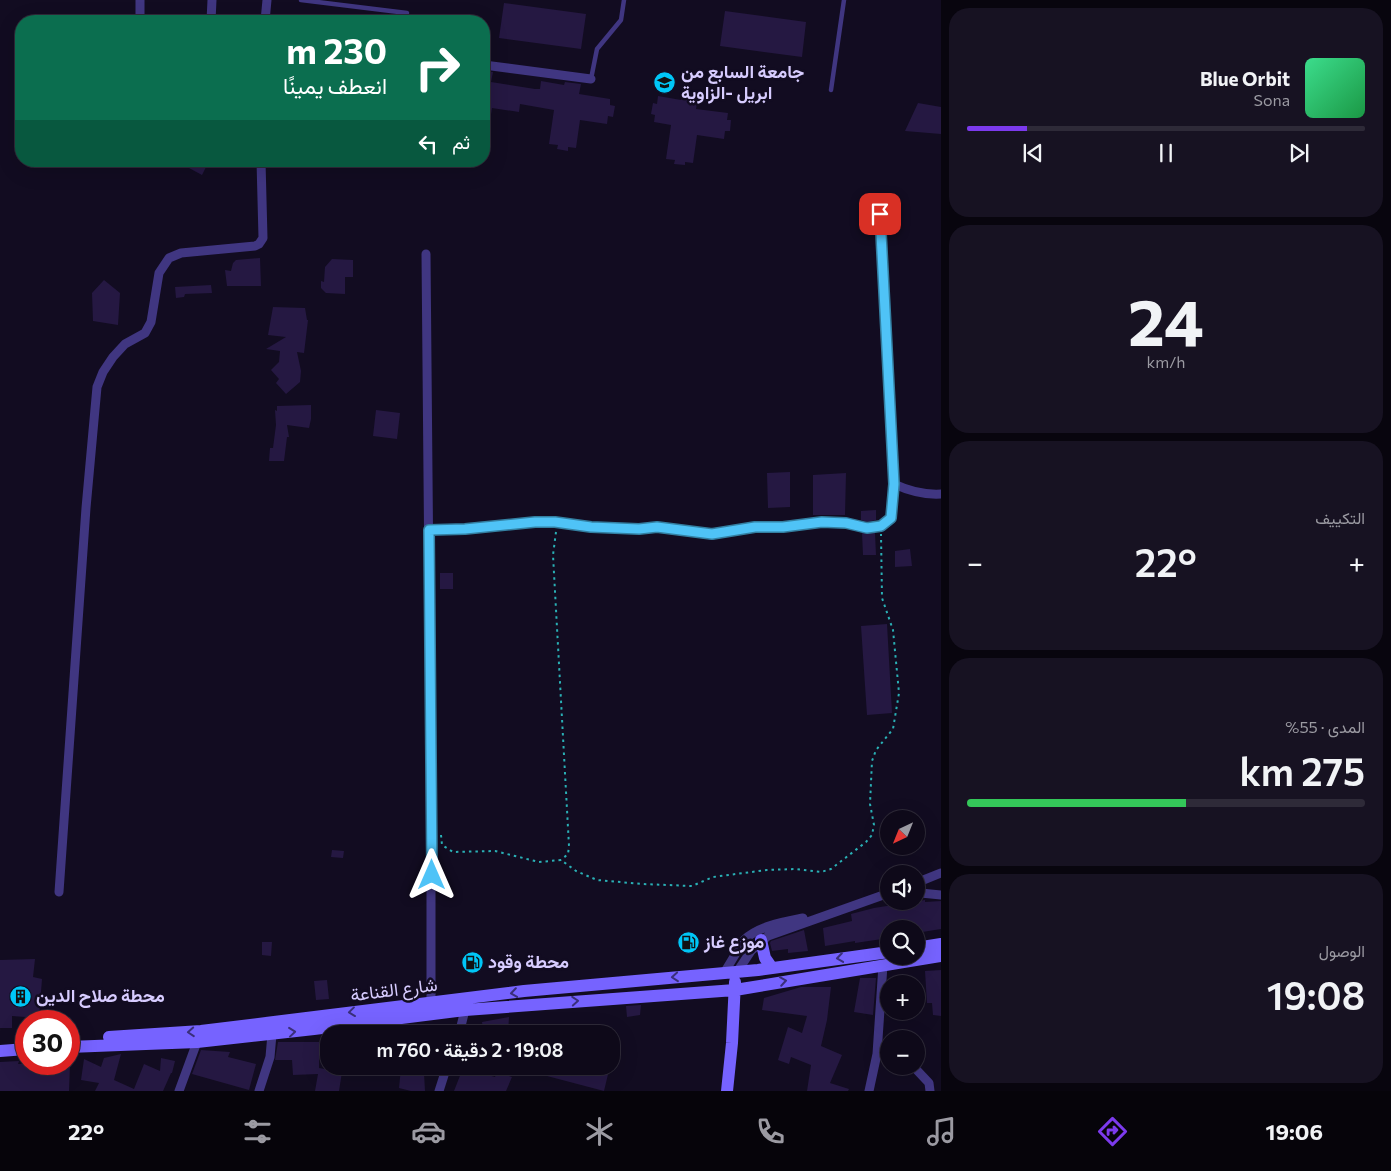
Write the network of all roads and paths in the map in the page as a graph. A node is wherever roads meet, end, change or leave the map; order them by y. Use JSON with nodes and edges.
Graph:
{"nodes":[{"id":1,"x":140,"y":0,"type":"edge"},
{"id":2,"x":212,"y":0,"type":"edge"},
{"id":3,"x":267,"y":0,"type":"edge"},
{"id":4,"x":301,"y":0,"type":"edge"},
{"id":5,"x":624,"y":0,"type":"edge"},
{"id":6,"x":844,"y":0,"type":"edge"},
{"id":7,"x":407,"y":13,"type":"dead end"},
{"id":8,"x":140,"y":15,"type":"edge"},
{"id":9,"x":211,"y":15,"type":"edge"},
{"id":10,"x":266,"y":15,"type":"edge"},
{"id":11,"x":490,"y":66,"type":"edge"},
{"id":12,"x":591,"y":79,"type":"joint"},
{"id":13,"x":831,"y":90,"type":"dead end"},
{"id":14,"x":261,"y":167,"type":"edge"},
{"id":15,"x":880,"y":214,"type":"dead end"},
{"id":16,"x":426,"y":254,"type":"dead end"},
{"id":17,"x":894,"y":484,"type":"junction"},
{"id":18,"x":941,"y":494,"type":"edge"},
{"id":19,"x":559,"y":523,"type":"junction"},
{"id":20,"x":881,"y":526,"type":"junction"},
{"id":21,"x":429,"y":530,"type":"junction"},
{"id":22,"x":440,"y":828,"type":"dead end"},
{"id":23,"x":561,"y":860,"type":"junction"},
{"id":24,"x":941,"y":874,"type":"edge"},
{"id":25,"x":925,"y":880,"type":"edge"},
{"id":26,"x":59,"y":892,"type":"dead end"},
{"id":27,"x":925,"y":893,"type":"edge"},
{"id":28,"x":941,"y":895,"type":"edge"},
{"id":29,"x":880,"y":896,"type":"edge"},
{"id":30,"x":832,"y":912,"type":"junction"},
{"id":31,"x":762,"y":940,"type":"junction"},
{"id":32,"x":941,"y":944,"type":"edge"},
{"id":33,"x":925,"y":947,"type":"edge"},
{"id":34,"x":880,"y":953,"type":"edge"},
{"id":35,"x":941,"y":956,"type":"edge"},
{"id":36,"x":925,"y":959,"type":"edge"},
{"id":37,"x":884,"y":965,"type":"joint"},
{"id":38,"x":772,"y":968,"type":"junction"},
{"id":39,"x":730,"y":972,"type":"junction"},
{"id":40,"x":729,"y":990,"type":"junction"},
{"id":41,"x":431,"y":1002,"type":"junction"},
{"id":42,"x":465,"y":1010,"type":"junction"},
{"id":43,"x":461,"y":1025,"type":"edge"},
{"id":44,"x":272,"y":1034,"type":"junction"},
{"id":45,"x":80,"y":1038,"type":"edge"},
{"id":46,"x":15,"y":1041,"type":"edge"},
{"id":47,"x":0,"y":1042,"type":"edge"},
{"id":48,"x":197,"y":1042,"type":"junction"},
{"id":49,"x":80,"y":1047,"type":"edge"},
{"id":50,"x":15,"y":1050,"type":"edge"},
{"id":51,"x":0,"y":1051,"type":"edge"},
{"id":52,"x":877,"y":1054,"type":"junction"},
{"id":53,"x":880,"y":1054,"type":"edge"},
{"id":54,"x":444,"y":1075,"type":"edge"},
{"id":55,"x":921,"y":1075,"type":"edge"},
{"id":56,"x":179,"y":1091,"type":"edge"},
{"id":57,"x":259,"y":1091,"type":"edge"},
{"id":58,"x":439,"y":1091,"type":"edge"},
{"id":59,"x":727,"y":1091,"type":"edge"},
{"id":60,"x":869,"y":1091,"type":"edge"},
{"id":61,"x":930,"y":1091,"type":"edge"}],
"edges":[{"from":1,"to":8,"type":"street"},
{"from":2,"to":9,"type":"street"},
{"from":3,"to":10,"type":"street"},
{"from":4,"to":7,"type":"lane"},
{"from":5,"to":12,"type":"lane"},
{"from":6,"to":13,"type":"lane"},
{"from":11,"to":12,"type":"street"},
{"from":14,"to":26,"type":"street"},
{"from":15,"to":17,"type":"street"},
{"from":16,"to":21,"type":"street"},
{"from":17,"to":18,"type":"street"},
{"from":17,"to":20,"type":"street"},
{"from":19,"to":20,"type":"street"},
{"from":19,"to":21,"type":"street"},
{"from":19,"to":23,"type":"path"},
{"from":20,"to":23,"type":"path"},
{"from":21,"to":41,"type":"street"},
{"from":22,"to":23,"type":"path"},
{"from":24,"to":25,"type":"street"},
{"from":27,"to":28,"type":"street"},
{"from":29,"to":30,"type":"street"},
{"from":30,"to":31,"type":"street"},
{"from":30,"to":39,"type":"street"},
{"from":31,"to":38,"type":"street"},
{"from":31,"to":39,"type":"street"},
{"from":32,"to":33,"type":"street"},
{"from":34,"to":38,"type":"street","name":"شارع القناعة","one_way":true},
{"from":35,"to":36,"type":"street","name":"شارع القناعة"},
{"from":40,"to":37,"type":"street","name":"شارع القناعة","one_way":true},
{"from":37,"to":52,"type":"street"},
{"from":38,"to":39,"type":"street","name":"شارع القناعة"},
{"from":39,"to":40,"type":"street"},
{"from":39,"to":41,"type":"street","name":"شارع القناعة","one_way":true},
{"from":42,"to":40,"type":"street","name":"شارع القناعة","one_way":true},
{"from":40,"to":59,"type":"street"},
{"from":41,"to":45,"type":"street","name":"شارع القناعة","one_way":true},
{"from":42,"to":43,"type":"street"},
{"from":44,"to":42,"type":"street","name":"شارع القناعة","one_way":true},
{"from":44,"to":48,"type":"street","name":"شارع القناعة"},
{"from":44,"to":57,"type":"street"},
{"from":46,"to":47,"type":"street"},
{"from":48,"to":49,"type":"street","name":"شارع القناعة"},
{"from":48,"to":56,"type":"street"},
{"from":50,"to":51,"type":"street"},
{"from":52,"to":53,"type":"street"},
{"from":52,"to":60,"type":"street"},
{"from":54,"to":58,"type":"street"},
{"from":55,"to":61,"type":"street"}]}
